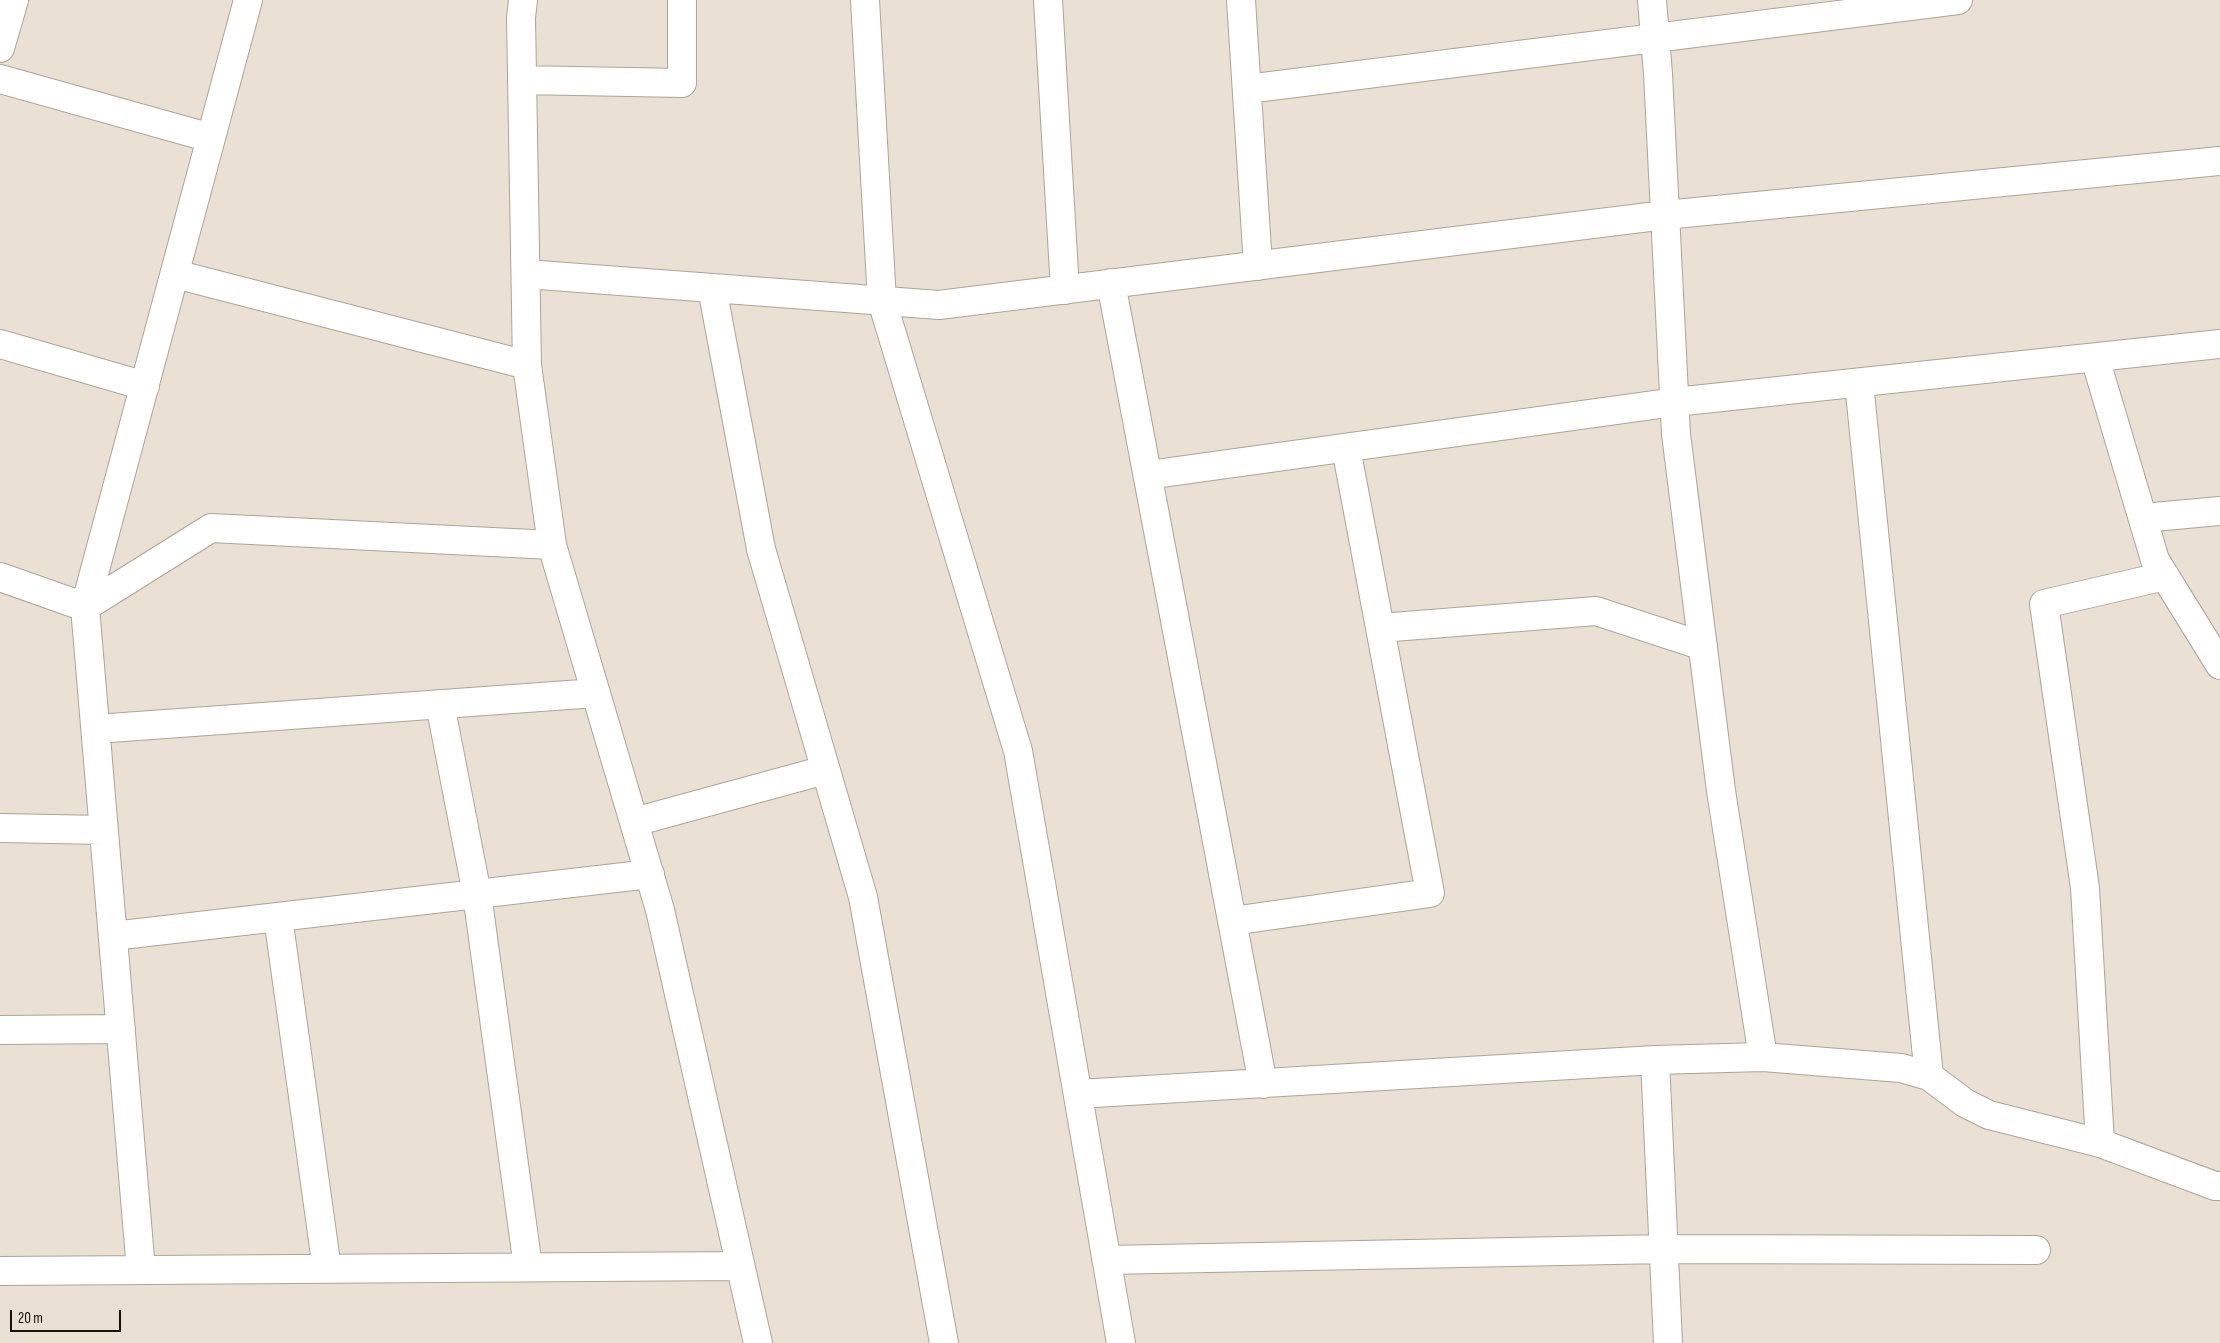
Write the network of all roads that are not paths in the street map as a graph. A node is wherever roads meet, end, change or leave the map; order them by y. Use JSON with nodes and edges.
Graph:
{"nodes":[{"id":1,"x":14,"y":0,"type":"edge"},
{"id":2,"x":248,"y":0,"type":"edge"},
{"id":3,"x":522,"y":0,"type":"edge"},
{"id":4,"x":682,"y":0,"type":"edge"},
{"id":5,"x":865,"y":0,"type":"edge"},
{"id":6,"x":1048,"y":0,"type":"edge"},
{"id":7,"x":1241,"y":0,"type":"edge"},
{"id":8,"x":1652,"y":0,"type":"edge"},
{"id":9,"x":1958,"y":0,"type":"edge"},
{"id":10,"x":1655,"y":38,"type":"junction"},
{"id":11,"x":0,"y":48,"type":"edge"},
{"id":12,"x":0,"y":79,"type":"edge"},
{"id":13,"x":522,"y":80,"type":"junction"},
{"id":14,"x":1247,"y":89,"type":"junction"},
{"id":15,"x":211,"y":138,"type":"junction"},
{"id":16,"x":2220,"y":161,"type":"edge"},
{"id":17,"x":1665,"y":215,"type":"junction"},
{"id":18,"x":1258,"y":266,"type":"junction"},
{"id":19,"x":175,"y":274,"type":"junction"},
{"id":20,"x":526,"y":274,"type":"junction"},
{"id":21,"x":1111,"y":283,"type":"junction"},
{"id":22,"x":712,"y":288,"type":"junction"},
{"id":23,"x":1065,"y":290,"type":"junction"},
{"id":24,"x":882,"y":301,"type":"junction"},
{"id":25,"x":0,"y":344,"type":"edge"},
{"id":26,"x":2220,"y":344,"type":"edge"},
{"id":27,"x":2095,"y":358,"type":"junction"},
{"id":28,"x":528,"y":364,"type":"junction"},
{"id":29,"x":1860,"y":383,"type":"junction"},
{"id":30,"x":145,"y":386,"type":"junction"},
{"id":31,"x":1675,"y":402,"type":"junction"},
{"id":32,"x":1346,"y":448,"type":"junction"},
{"id":33,"x":1148,"y":475,"type":"junction"},
{"id":34,"x":2220,"y":511,"type":"edge"},
{"id":35,"x":2143,"y":518,"type":"junction"},
{"id":36,"x":552,"y":545,"type":"junction"},
{"id":37,"x":2165,"y":576,"type":"junction"},
{"id":38,"x":0,"y":577,"type":"edge"},
{"id":39,"x":85,"y":607,"type":"junction"},
{"id":40,"x":1380,"y":628,"type":"junction"},
{"id":41,"x":1703,"y":646,"type":"junction"},
{"id":42,"x":2220,"y":665,"type":"edge"},
{"id":43,"x":596,"y":693,"type":"junction"},
{"id":44,"x":440,"y":704,"type":"junction"},
{"id":45,"x":96,"y":729,"type":"junction"},
{"id":46,"x":825,"y":770,"type":"junction"},
{"id":47,"x":634,"y":822,"type":"junction"},
{"id":48,"x":0,"y":828,"type":"edge"},
{"id":49,"x":104,"y":830,"type":"junction"},
{"id":50,"x":650,"y":874,"type":"junction"},
{"id":51,"x":477,"y":894,"type":"junction"},
{"id":52,"x":278,"y":917,"type":"junction"},
{"id":53,"x":1232,"y":921,"type":"junction"},
{"id":54,"x":113,"y":936,"type":"junction"},
{"id":55,"x":0,"y":1030,"type":"edge"},
{"id":56,"x":121,"y":1030,"type":"junction"},
{"id":57,"x":1763,"y":1058,"type":"junction"},
{"id":58,"x":1655,"y":1060,"type":"junction"},
{"id":59,"x":1929,"y":1076,"type":"junction"},
{"id":60,"x":1263,"y":1084,"type":"junction"},
{"id":61,"x":1078,"y":1094,"type":"junction"},
{"id":62,"x":2100,"y":1143,"type":"junction"},
{"id":63,"x":2220,"y":1186,"type":"edge"},
{"id":64,"x":1664,"y":1249,"type":"junction"},
{"id":65,"x":2036,"y":1250,"type":"dead end"},
{"id":66,"x":1107,"y":1260,"type":"junction"},
{"id":67,"x":740,"y":1266,"type":"junction"},
{"id":68,"x":528,"y":1267,"type":"junction"},
{"id":69,"x":327,"y":1268,"type":"junction"},
{"id":70,"x":141,"y":1270,"type":"junction"},
{"id":71,"x":0,"y":1271,"type":"edge"},
{"id":72,"x":758,"y":1343,"type":"edge"},
{"id":73,"x":944,"y":1343,"type":"edge"},
{"id":74,"x":1122,"y":1343,"type":"edge"},
{"id":75,"x":1668,"y":1343,"type":"edge"}],
"edges":[{"from":1,"to":11,"type":"street"},
{"from":2,"to":15,"type":"street"},
{"from":3,"to":13,"type":"street"},
{"from":4,"to":13,"type":"street"},
{"from":5,"to":24,"type":"street"},
{"from":6,"to":23,"type":"street"},
{"from":7,"to":14,"type":"street"},
{"from":8,"to":10,"type":"street"},
{"from":9,"to":10,"type":"street"},
{"from":10,"to":14,"type":"street"},
{"from":10,"to":17,"type":"street"},
{"from":12,"to":15,"type":"street"},
{"from":13,"to":20,"type":"street"},
{"from":14,"to":18,"type":"street"},
{"from":15,"to":19,"type":"street"},
{"from":16,"to":17,"type":"street"},
{"from":17,"to":18,"type":"street"},
{"from":17,"to":31,"type":"street"},
{"from":18,"to":21,"type":"street"},
{"from":19,"to":28,"type":"street"},
{"from":19,"to":30,"type":"street"},
{"from":20,"to":22,"type":"street"},
{"from":20,"to":28,"type":"street"},
{"from":21,"to":23,"type":"street"},
{"from":21,"to":33,"type":"street"},
{"from":22,"to":24,"type":"street"},
{"from":22,"to":46,"type":"street"},
{"from":23,"to":24,"type":"street"},
{"from":24,"to":61,"type":"street"},
{"from":25,"to":30,"type":"street"},
{"from":26,"to":27,"type":"street"},
{"from":27,"to":29,"type":"street"},
{"from":27,"to":35,"type":"street"},
{"from":28,"to":36,"type":"street"},
{"from":29,"to":31,"type":"street"},
{"from":29,"to":59,"type":"street"},
{"from":30,"to":39,"type":"street"},
{"from":31,"to":32,"type":"street"},
{"from":31,"to":41,"type":"street"},
{"from":32,"to":33,"type":"street"},
{"from":32,"to":40,"type":"street"},
{"from":33,"to":53,"type":"street"},
{"from":34,"to":35,"type":"street"},
{"from":35,"to":37,"type":"street"},
{"from":36,"to":39,"type":"street"},
{"from":36,"to":43,"type":"street"},
{"from":37,"to":42,"type":"street"},
{"from":37,"to":62,"type":"street"},
{"from":38,"to":39,"type":"street"},
{"from":39,"to":45,"type":"street"},
{"from":40,"to":41,"type":"street"},
{"from":40,"to":53,"type":"street"},
{"from":41,"to":57,"type":"street"},
{"from":43,"to":44,"type":"street"},
{"from":43,"to":47,"type":"street"},
{"from":44,"to":45,"type":"street"},
{"from":44,"to":51,"type":"street"},
{"from":45,"to":49,"type":"street"},
{"from":46,"to":47,"type":"street"},
{"from":46,"to":73,"type":"street"},
{"from":47,"to":50,"type":"street"},
{"from":48,"to":49,"type":"street"},
{"from":49,"to":54,"type":"street"},
{"from":50,"to":51,"type":"street"},
{"from":50,"to":67,"type":"street"},
{"from":51,"to":52,"type":"street"},
{"from":51,"to":68,"type":"street"},
{"from":52,"to":54,"type":"street"},
{"from":52,"to":69,"type":"street"},
{"from":53,"to":60,"type":"street"},
{"from":54,"to":56,"type":"street"},
{"from":55,"to":56,"type":"street"},
{"from":56,"to":70,"type":"street"},
{"from":57,"to":58,"type":"street"},
{"from":57,"to":59,"type":"street"},
{"from":58,"to":60,"type":"street"},
{"from":58,"to":64,"type":"street"},
{"from":59,"to":62,"type":"street"},
{"from":60,"to":61,"type":"street"},
{"from":61,"to":66,"type":"street"},
{"from":62,"to":63,"type":"street"},
{"from":64,"to":65,"type":"street"},
{"from":64,"to":66,"type":"street"},
{"from":64,"to":75,"type":"street"},
{"from":66,"to":74,"type":"street"},
{"from":67,"to":68,"type":"street"},
{"from":67,"to":72,"type":"street"},
{"from":68,"to":69,"type":"street"},
{"from":69,"to":70,"type":"street"},
{"from":70,"to":71,"type":"street"}]}
